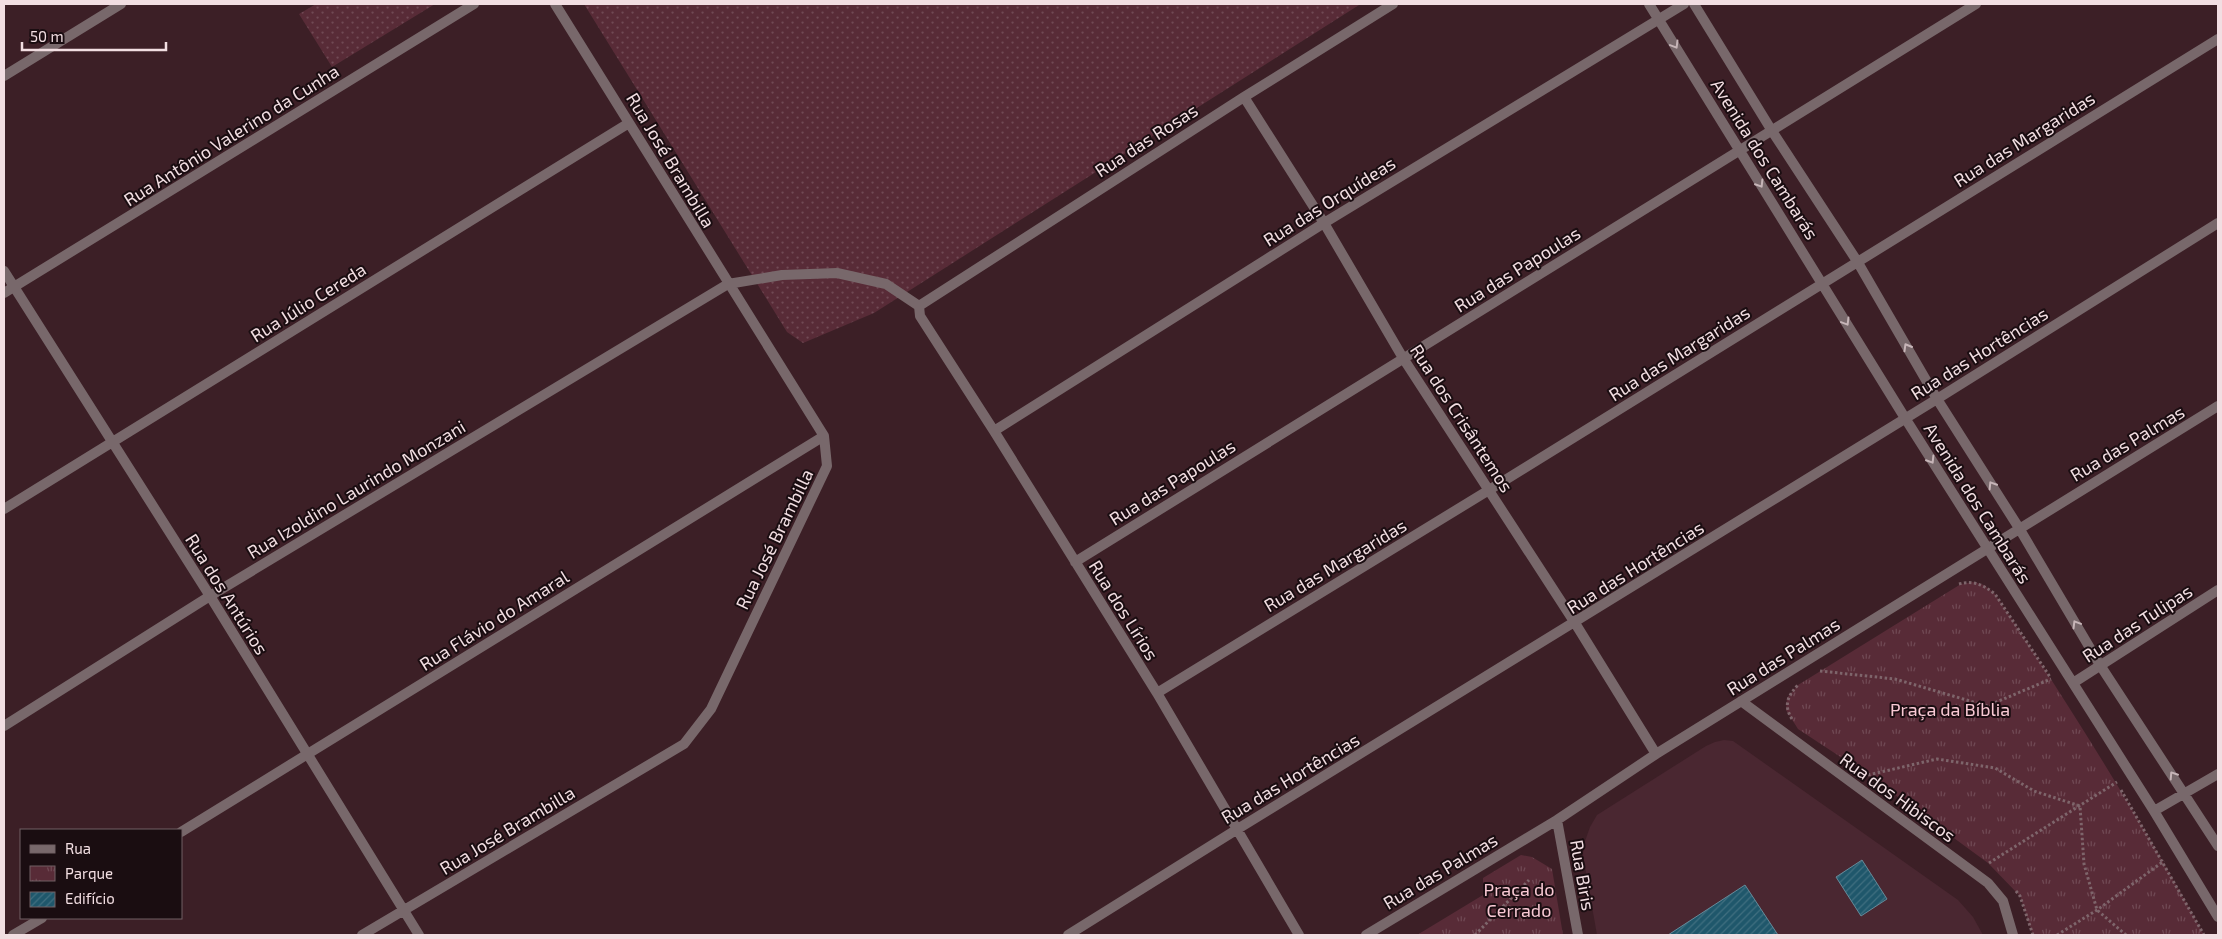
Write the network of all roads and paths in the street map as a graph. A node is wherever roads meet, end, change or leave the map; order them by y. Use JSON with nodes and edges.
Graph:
{"nodes":[{"id":1,"x":120,"y":4,"type":"edge"},
{"id":2,"x":474,"y":4,"type":"edge"},
{"id":3,"x":555,"y":4,"type":"edge"},
{"id":4,"x":1393,"y":4,"type":"edge"},
{"id":5,"x":1649,"y":4,"type":"edge"},
{"id":6,"x":1684,"y":4,"type":"edge"},
{"id":7,"x":1694,"y":4,"type":"edge"},
{"id":8,"x":1976,"y":4,"type":"edge"},
{"id":9,"x":1659,"y":19,"type":"junction"},
{"id":10,"x":2218,"y":39,"type":"edge"},
{"id":11,"x":4,"y":76,"type":"edge"},
{"id":12,"x":1244,"y":97,"type":"junction"},
{"id":13,"x":629,"y":123,"type":"junction"},
{"id":14,"x":1772,"y":131,"type":"junction"},
{"id":15,"x":1740,"y":151,"type":"junction"},
{"id":16,"x":1324,"y":223,"type":"junction"},
{"id":17,"x":2218,"y":223,"type":"edge"},
{"id":18,"x":1857,"y":261,"type":"junction"},
{"id":19,"x":4,"y":271,"type":"edge"},
{"id":20,"x":1823,"y":283,"type":"junction"},
{"id":21,"x":728,"y":284,"type":"junction"},
{"id":22,"x":13,"y":288,"type":"junction"},
{"id":23,"x":4,"y":293,"type":"edge"},
{"id":24,"x":918,"y":306,"type":"junction"},
{"id":25,"x":1403,"y":358,"type":"junction"},
{"id":26,"x":1937,"y":399,"type":"junction"},
{"id":27,"x":2218,"y":406,"type":"edge"},
{"id":28,"x":1905,"y":418,"type":"junction"},
{"id":29,"x":994,"y":431,"type":"junction"},
{"id":30,"x":824,"y":436,"type":"junction"},
{"id":31,"x":110,"y":442,"type":"junction"},
{"id":32,"x":1489,"y":490,"type":"junction"},
{"id":33,"x":4,"y":509,"type":"edge"},
{"id":34,"x":2019,"y":528,"type":"junction"},
{"id":35,"x":1988,"y":549,"type":"junction"},
{"id":36,"x":1074,"y":562,"type":"junction"},
{"id":37,"x":1953,"y":589,"type":"dead end"},
{"id":38,"x":2218,"y":590,"type":"edge"},
{"id":39,"x":210,"y":596,"type":"junction"},
{"id":40,"x":1575,"y":623,"type":"junction"},
{"id":41,"x":2100,"y":665,"type":"junction"},
{"id":42,"x":1828,"y":666,"type":"dead end"},
{"id":43,"x":1820,"y":671,"type":"junction"},
{"id":44,"x":1812,"y":675,"type":"dead end"},
{"id":45,"x":1805,"y":680,"type":"dead end"},
{"id":46,"x":2051,"y":680,"type":"junction"},
{"id":47,"x":2073,"y":683,"type":"junction"},
{"id":48,"x":2056,"y":687,"type":"dead end"},
{"id":49,"x":1157,"y":693,"type":"junction"},
{"id":50,"x":1741,"y":701,"type":"junction"},
{"id":51,"x":1794,"y":722,"type":"dead end"},
{"id":52,"x":4,"y":726,"type":"edge"},
{"id":53,"x":308,"y":754,"type":"junction"},
{"id":54,"x":1656,"y":754,"type":"junction"},
{"id":55,"x":1860,"y":770,"type":"dead end"},
{"id":56,"x":2112,"y":774,"type":"dead end"},
{"id":57,"x":2218,"y":774,"type":"edge"},
{"id":58,"x":1868,"y":775,"type":"junction"},
{"id":59,"x":1876,"y":780,"type":"dead end"},
{"id":60,"x":2117,"y":782,"type":"junction"},
{"id":61,"x":2186,"y":794,"type":"junction"},
{"id":62,"x":2080,"y":806,"type":"junction"},
{"id":63,"x":2154,"y":811,"type":"junction"},
{"id":64,"x":1557,"y":820,"type":"junction"},
{"id":65,"x":1236,"y":830,"type":"junction"},
{"id":66,"x":182,"y":831,"type":"edge"},
{"id":67,"x":2218,"y":846,"type":"edge"},
{"id":68,"x":2164,"y":862,"type":"junction"},
{"id":69,"x":1993,"y":868,"type":"dead end"},
{"id":70,"x":1529,"y":880,"type":"dead end"},
{"id":71,"x":2014,"y":890,"type":"dead end"},
{"id":72,"x":404,"y":910,"type":"junction"},
{"id":73,"x":2097,"y":910,"type":"junction"},
{"id":74,"x":2218,"y":917,"type":"edge"},
{"id":75,"x":40,"y":919,"type":"edge"},
{"id":76,"x":13,"y":935,"type":"edge"},
{"id":77,"x":362,"y":935,"type":"edge"},
{"id":78,"x":419,"y":935,"type":"edge"},
{"id":79,"x":1068,"y":935,"type":"edge"},
{"id":80,"x":1299,"y":935,"type":"edge"},
{"id":81,"x":1366,"y":935,"type":"edge"},
{"id":82,"x":1476,"y":935,"type":"edge"},
{"id":83,"x":1578,"y":935,"type":"edge"},
{"id":84,"x":2013,"y":935,"type":"edge"},
{"id":85,"x":2033,"y":935,"type":"edge"},
{"id":86,"x":2057,"y":935,"type":"edge"},
{"id":87,"x":2126,"y":935,"type":"edge"},
{"id":88,"x":2204,"y":935,"type":"edge"}],
"edges":[{"from":1,"to":11,"type":"street"},
{"from":2,"to":22,"type":"street","name":"Rua Antônio Valerino da Cunha"},
{"from":3,"to":13,"type":"street","name":"Rua José Brambilla"},
{"from":4,"to":12,"type":"street","name":"Rua das Rosas"},
{"from":5,"to":9,"type":"street","name":"Avenida dos Cambarás"},
{"from":6,"to":9,"type":"street","name":"Rua das Orquídeas"},
{"from":7,"to":14,"type":"street","name":"Avenida dos Cambarás"},
{"from":8,"to":14,"type":"street","name":"Rua das Papoulas"},
{"from":9,"to":15,"type":"street","name":"Avenida dos Cambarás","one_way":true},
{"from":9,"to":16,"type":"street","name":"Rua das Orquídeas"},
{"from":10,"to":18,"type":"street","name":"Rua das Margaridas"},
{"from":12,"to":16,"type":"street","name":"Rua dos Crisântemos"},
{"from":12,"to":24,"type":"street","name":"Rua das Rosas"},
{"from":13,"to":21,"type":"street","name":"Rua José Brambilla"},
{"from":13,"to":31,"type":"street","name":"Rua Júlio Cereda"},
{"from":14,"to":15,"type":"street","name":"Rua das Papoulas"},
{"from":14,"to":18,"type":"street","name":"Avenida dos Cambarás"},
{"from":15,"to":20,"type":"street","name":"Avenida dos Cambarás","one_way":true},
{"from":15,"to":25,"type":"street","name":"Rua das Papoulas"},
{"from":16,"to":25,"type":"street","name":"Rua dos Crisântemos"},
{"from":16,"to":29,"type":"street","name":"Rua das Orquídeas"},
{"from":17,"to":26,"type":"street","name":"Rua das Hortências"},
{"from":18,"to":20,"type":"street","name":"Rua das Margaridas"},
{"from":26,"to":18,"type":"street","name":"Avenida dos Cambarás","one_way":true},
{"from":19,"to":22,"type":"street","name":"Rua dos Antúrios"},
{"from":20,"to":28,"type":"street","name":"Avenida dos Cambarás","one_way":true},
{"from":20,"to":32,"type":"street","name":"Rua das Margaridas"},
{"from":21,"to":24,"type":"street"},
{"from":21,"to":30,"type":"street","name":"Rua José Brambilla"},
{"from":21,"to":39,"type":"street","name":"Rua Izoldino Laurindo Monzani"},
{"from":22,"to":23,"type":"street","name":"Rua Antônio Valerino da Cunha"},
{"from":22,"to":31,"type":"street","name":"Rua dos Antúrios"},
{"from":24,"to":29,"type":"street","name":"Rua dos Lírios"},
{"from":25,"to":32,"type":"street","name":"Rua dos Crisântemos"},
{"from":25,"to":36,"type":"street","name":"Rua das Papoulas"},
{"from":26,"to":28,"type":"street","name":"Rua das Hortências"},
{"from":34,"to":26,"type":"street","name":"Avenida dos Cambarás","one_way":true},
{"from":27,"to":34,"type":"street","name":"Rua das Palmas"},
{"from":28,"to":35,"type":"street","name":"Avenida dos Cambarás","one_way":true},
{"from":28,"to":40,"type":"street","name":"Rua das Hortências"},
{"from":29,"to":36,"type":"street","name":"Rua dos Lírios"},
{"from":30,"to":53,"type":"street","name":"Rua Flávio do Amaral"},
{"from":30,"to":72,"type":"street","name":"Rua José Brambilla"},
{"from":31,"to":33,"type":"street","name":"Rua Júlio Cereda"},
{"from":31,"to":39,"type":"street","name":"Rua dos Antúrios"},
{"from":32,"to":40,"type":"street","name":"Rua dos Crisântemos"},
{"from":32,"to":49,"type":"street","name":"Rua das Margaridas"},
{"from":34,"to":35,"type":"street","name":"Rua das Palmas"},
{"from":41,"to":34,"type":"street","name":"Avenida dos Cambarás","one_way":true},
{"from":35,"to":47,"type":"street","name":"Avenida dos Cambarás"},
{"from":35,"to":50,"type":"street","name":"Rua das Palmas"},
{"from":36,"to":49,"type":"street","name":"Rua dos Lírios"},
{"from":37,"to":46,"type":"path"},
{"from":38,"to":41,"type":"street","name":"Rua das Tulipas"},
{"from":39,"to":52,"type":"street","name":"Rua Izoldino Laurindo Monzani"},
{"from":39,"to":53,"type":"street","name":"Rua dos Antúrios"},
{"from":40,"to":54,"type":"street","name":"Rua dos Crisântemos"},
{"from":40,"to":65,"type":"street","name":"Rua das Hortências"},
{"from":41,"to":47,"type":"street","name":"Rua das Tulipas"},
{"from":61,"to":41,"type":"street","name":"Avenida dos Cambarás","one_way":true},
{"from":42,"to":43,"type":"path"},
{"from":43,"to":44,"type":"path"},
{"from":43,"to":46,"type":"path"},
{"from":45,"to":51,"type":"path"},
{"from":46,"to":48,"type":"path"},
{"from":47,"to":63,"type":"street","name":"Avenida dos Cambarás"},
{"from":49,"to":65,"type":"street","name":"Rua dos Lírios"},
{"from":50,"to":54,"type":"street","name":"Rua das Palmas"},
{"from":50,"to":84,"type":"street","name":"Rua dos Hibiscos"},
{"from":53,"to":66,"type":"street","name":"Rua Flávio do Amaral"},
{"from":53,"to":72,"type":"street","name":"Rua dos Antúrios"},
{"from":54,"to":64,"type":"street","name":"Rua das Palmas"},
{"from":55,"to":58,"type":"path"},
{"from":56,"to":60,"type":"path"},
{"from":57,"to":61,"type":"street"},
{"from":58,"to":59,"type":"path"},
{"from":58,"to":62,"type":"path"},
{"from":60,"to":62,"type":"path"},
{"from":60,"to":68,"type":"path"},
{"from":61,"to":63,"type":"street"},
{"from":61,"to":67,"type":"street","name":"Avenida dos Cambarás"},
{"from":62,"to":69,"type":"path"},
{"from":62,"to":73,"type":"path"},
{"from":63,"to":74,"type":"street","name":"Avenida dos Cambarás"},
{"from":64,"to":81,"type":"street","name":"Rua das Palmas"},
{"from":64,"to":83,"type":"street","name":"Rua Biris"},
{"from":65,"to":79,"type":"street","name":"Rua das Hortências"},
{"from":65,"to":80,"type":"street","name":"Rua dos Lírios"},
{"from":68,"to":73,"type":"path"},
{"from":68,"to":88,"type":"path"},
{"from":70,"to":82,"type":"path"},
{"from":71,"to":85,"type":"path"},
{"from":72,"to":77,"type":"street","name":"Rua José Brambilla"},
{"from":72,"to":78,"type":"street","name":"Rua dos Antúrios"},
{"from":73,"to":86,"type":"path"},
{"from":73,"to":87,"type":"path"},
{"from":75,"to":76,"type":"street"}]}
